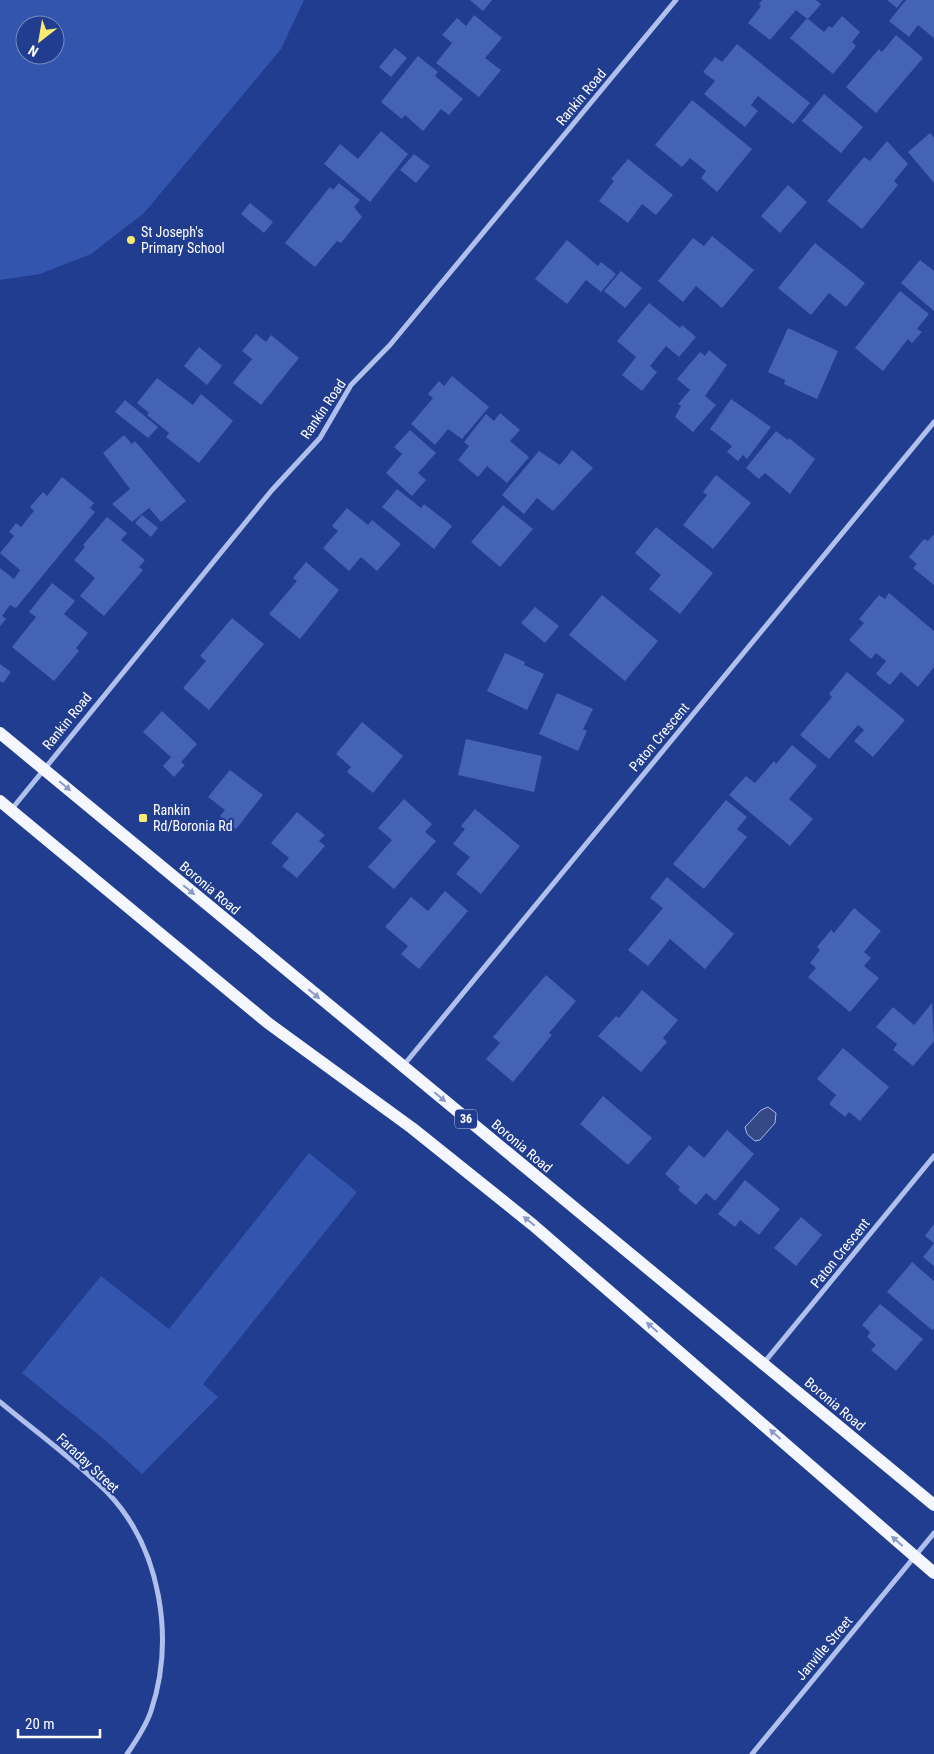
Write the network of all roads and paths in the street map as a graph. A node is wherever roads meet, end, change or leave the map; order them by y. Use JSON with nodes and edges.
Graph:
{"nodes":[{"id":1,"x":676,"y":0,"type":"edge"},
{"id":2,"x":934,"y":422,"type":"edge"},
{"id":3,"x":0,"y":732,"type":"edge"},
{"id":4,"x":44,"y":768,"type":"junction"},
{"id":5,"x":0,"y":801,"type":"edge"},
{"id":6,"x":11,"y":810,"type":"junction"},
{"id":7,"x":402,"y":1066,"type":"junction"},
{"id":8,"x":934,"y":1156,"type":"edge"},
{"id":9,"x":763,"y":1364,"type":"junction"},
{"id":10,"x":0,"y":1402,"type":"edge"},
{"id":11,"x":934,"y":1505,"type":"edge"},
{"id":12,"x":934,"y":1533,"type":"edge"},
{"id":13,"x":914,"y":1556,"type":"junction"},
{"id":14,"x":934,"y":1573,"type":"edge"},
{"id":15,"x":127,"y":1754,"type":"edge"},
{"id":16,"x":752,"y":1754,"type":"edge"}],
"edges":[{"from":1,"to":4,"type":"street","name":"Rankin Road"},
{"from":2,"to":7,"type":"street","name":"Paton Crescent"},
{"from":3,"to":4,"type":"main road","name":"Boronia Road","number":"36"},
{"from":4,"to":6,"type":"street","name":"Rankin Road"},
{"from":4,"to":7,"type":"main road","name":"Boronia Road","number":"36","one_way":true},
{"from":5,"to":6,"type":"main road"},
{"from":13,"to":6,"type":"main road","one_way":true},
{"from":7,"to":9,"type":"main road","name":"Boronia Road","number":"36","one_way":true},
{"from":8,"to":9,"type":"street","name":"Paton Crescent"},
{"from":9,"to":11,"type":"main road","name":"Boronia Road","number":"36"},
{"from":10,"to":15,"type":"street","name":"Faraday Street"},
{"from":12,"to":13,"type":"street","name":"Janville Street"},
{"from":13,"to":14,"type":"main road"},
{"from":13,"to":16,"type":"street","name":"Janville Street"}]}
